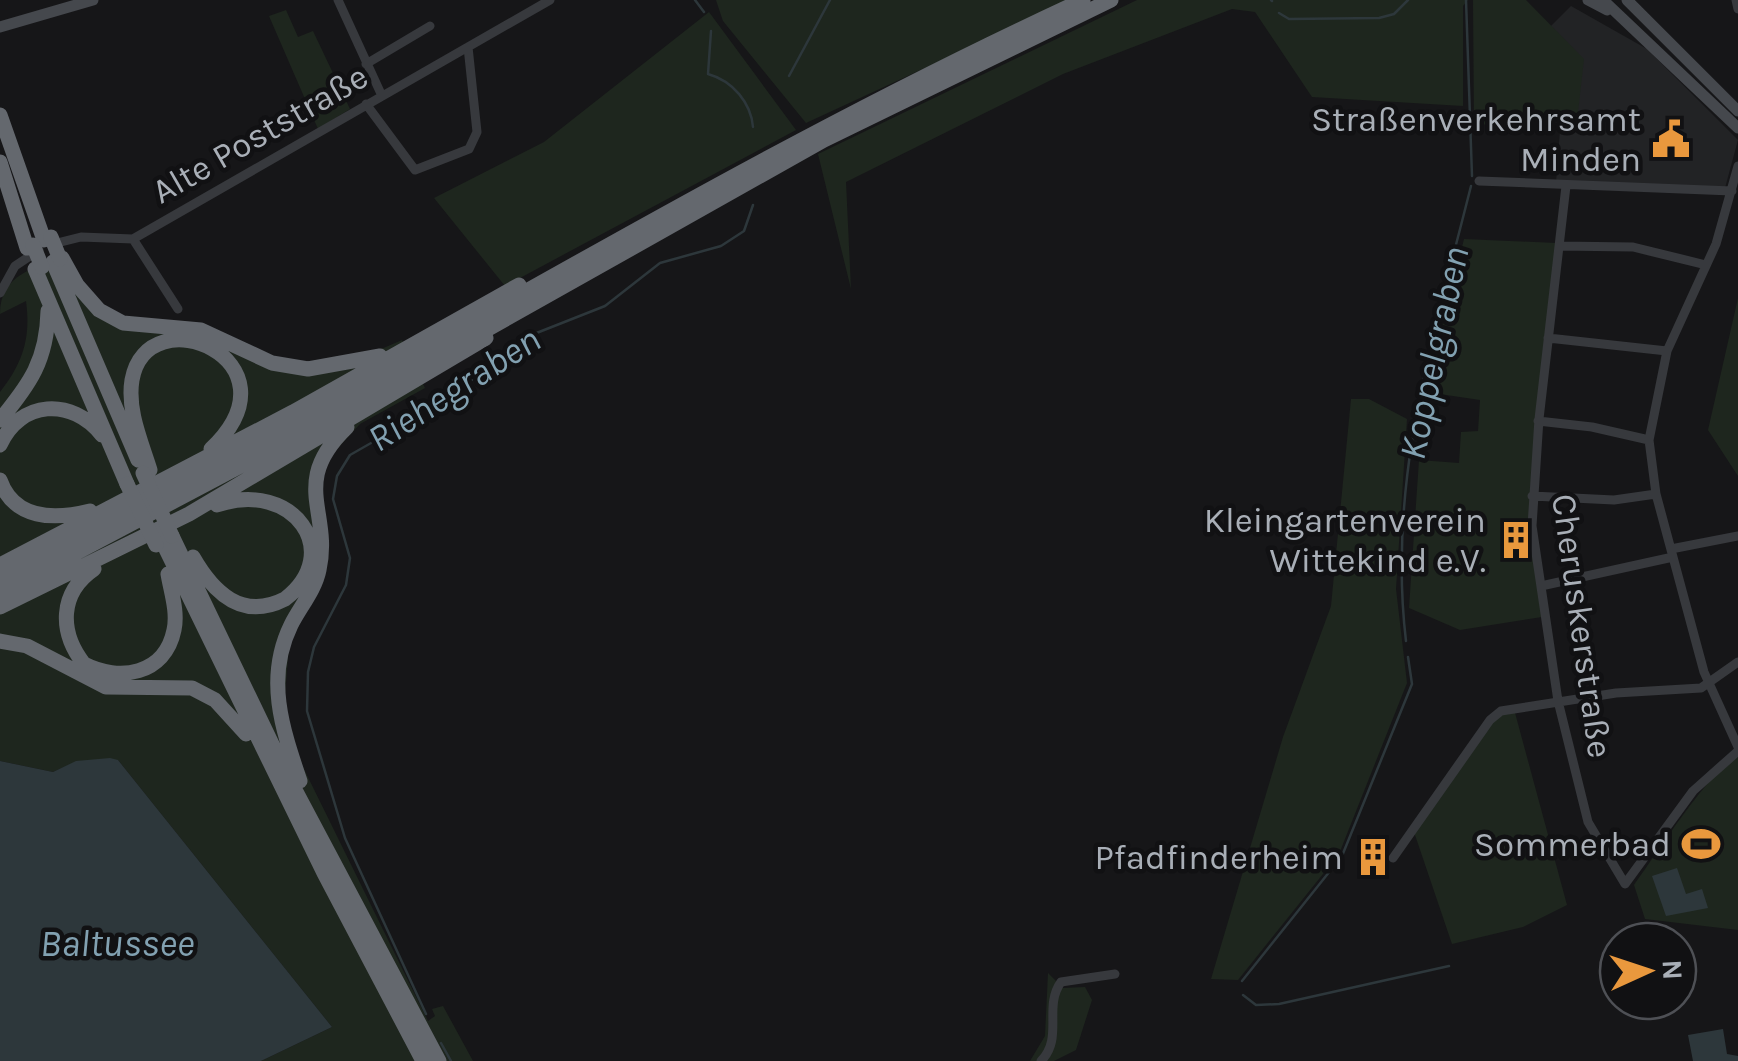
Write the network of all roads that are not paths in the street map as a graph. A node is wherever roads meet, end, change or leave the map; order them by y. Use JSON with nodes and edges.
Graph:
{"nodes":[{"id":1,"x":93,"y":0,"type":"edge"},
{"id":2,"x":338,"y":0,"type":"edge"},
{"id":3,"x":550,"y":0,"type":"edge"},
{"id":4,"x":1084,"y":0,"type":"edge"},
{"id":5,"x":1110,"y":0,"type":"edge"},
{"id":6,"x":1588,"y":0,"type":"edge"},
{"id":7,"x":1604,"y":0,"type":"edge"},
{"id":8,"x":1626,"y":0,"type":"edge"},
{"id":9,"x":1736,"y":0,"type":"edge"},
{"id":10,"x":1738,"y":9,"type":"edge"},
{"id":11,"x":1633,"y":24,"type":"junction"},
{"id":12,"x":430,"y":26,"type":"dead end"},
{"id":13,"x":0,"y":27,"type":"edge"},
{"id":14,"x":468,"y":47,"type":"junction"},
{"id":15,"x":366,"y":64,"type":"junction"},
{"id":16,"x":382,"y":96,"type":"junction"},
{"id":17,"x":366,"y":104,"type":"junction"},
{"id":18,"x":1738,"y":110,"type":"edge"},
{"id":19,"x":2,"y":122,"type":"edge"},
{"id":20,"x":1738,"y":128,"type":"edge"},
{"id":21,"x":1,"y":164,"type":"edge"},
{"id":22,"x":1738,"y":166,"type":"edge"},
{"id":23,"x":1479,"y":181,"type":"dead end"},
{"id":24,"x":1566,"y":186,"type":"junction"},
{"id":25,"x":1732,"y":191,"type":"junction"},
{"id":26,"x":133,"y":239,"type":"junction"},
{"id":27,"x":39,"y":242,"type":"junction"},
{"id":28,"x":1559,"y":246,"type":"junction"},
{"id":29,"x":597,"y":252,"type":"junction"},
{"id":30,"x":50,"y":263,"type":"junction"},
{"id":31,"x":1706,"y":266,"type":"junction"},
{"id":32,"x":0,"y":293,"type":"edge"},
{"id":33,"x":48,"y":302,"type":"junction"},
{"id":34,"x":528,"y":305,"type":"junction"},
{"id":35,"x":178,"y":309,"type":"dead end"},
{"id":36,"x":1548,"y":338,"type":"junction"},
{"id":37,"x":412,"y":345,"type":"junction"},
{"id":38,"x":1666,"y":351,"type":"junction"},
{"id":39,"x":374,"y":406,"type":"junction"},
{"id":40,"x":0,"y":420,"type":"edge"},
{"id":41,"x":1538,"y":421,"type":"junction"},
{"id":42,"x":1650,"y":440,"type":"junction"},
{"id":43,"x":0,"y":445,"type":"edge"},
{"id":44,"x":110,"y":446,"type":"junction"},
{"id":45,"x":202,"y":458,"type":"junction"},
{"id":46,"x":139,"y":477,"type":"junction"},
{"id":47,"x":0,"y":480,"type":"edge"},
{"id":48,"x":1656,"y":494,"type":"junction"},
{"id":49,"x":1532,"y":496,"type":"junction"},
{"id":50,"x":113,"y":504,"type":"junction"},
{"id":51,"x":189,"y":514,"type":"junction"},
{"id":52,"x":1738,"y":536,"type":"edge"},
{"id":53,"x":167,"y":539,"type":"junction"},
{"id":54,"x":127,"y":547,"type":"junction"},
{"id":55,"x":1672,"y":553,"type":"junction"},
{"id":56,"x":0,"y":565,"type":"edge"},
{"id":57,"x":168,"y":574,"type":"junction"},
{"id":58,"x":0,"y":580,"type":"edge"},
{"id":59,"x":1541,"y":586,"type":"junction"},
{"id":60,"x":0,"y":592,"type":"edge"},
{"id":61,"x":0,"y":607,"type":"edge"},
{"id":62,"x":0,"y":641,"type":"edge"},
{"id":63,"x":1738,"y":662,"type":"edge"},
{"id":64,"x":1708,"y":684,"type":"junction"},
{"id":65,"x":1558,"y":702,"type":"junction"},
{"id":66,"x":246,"y":734,"type":"junction"},
{"id":67,"x":1738,"y":749,"type":"edge"},
{"id":68,"x":301,"y":784,"type":"junction"},
{"id":69,"x":1393,"y":858,"type":"dead end"},
{"id":70,"x":324,"y":873,"type":"junction"},
{"id":71,"x":358,"y":909,"type":"junction"},
{"id":72,"x":1114,"y":974,"type":"dead end"},
{"id":73,"x":407,"y":1015,"type":"junction"},
{"id":74,"x":423,"y":1049,"type":"edge"},
{"id":75,"x":439,"y":1061,"type":"edge"},
{"id":76,"x":1040,"y":1061,"type":"edge"}],
"edges":[{"from":1,"to":13,"type":"main road"},
{"from":2,"to":15,"type":"street"},
{"from":3,"to":14,"type":"street","name":"Alte Poststraße"},
{"from":4,"to":29,"type":"highway"},
{"from":5,"to":34,"type":"highway"},
{"from":6,"to":11,"type":"main road"},
{"from":7,"to":11,"type":"main road"},
{"from":8,"to":18,"type":"main road"},
{"from":9,"to":10,"type":"street"},
{"from":11,"to":20,"type":"main road"},
{"from":12,"to":15,"type":"street"},
{"from":14,"to":16,"type":"street","name":"Alte Poststraße"},
{"from":14,"to":17,"type":"street"},
{"from":15,"to":16,"type":"street"},
{"from":16,"to":17,"type":"street","name":"Alte Poststraße"},
{"from":17,"to":26,"type":"street","name":"Alte Poststraße"},
{"from":19,"to":27,"type":"highway"},
{"from":21,"to":27,"type":"highway"},
{"from":22,"to":25,"type":"street"},
{"from":23,"to":24,"type":"street"},
{"from":24,"to":25,"type":"street"},
{"from":24,"to":28,"type":"street","name":"Cheruskerstraße"},
{"from":25,"to":31,"type":"street"},
{"from":26,"to":32,"type":"street","name":"Alte Poststraße"},
{"from":26,"to":35,"type":"street"},
{"from":27,"to":30,"type":"highway","bridge":true},
{"from":27,"to":30,"type":"highway","bridge":true},
{"from":28,"to":31,"type":"street"},
{"from":28,"to":36,"type":"street","name":"Cheruskerstraße"},
{"from":29,"to":37,"type":"highway"},
{"from":29,"to":58,"type":"highway"},
{"from":30,"to":33,"type":"highway"},
{"from":30,"to":37,"type":"highway"},
{"from":30,"to":46,"type":"highway"},
{"from":31,"to":38,"type":"street"},
{"from":33,"to":40,"type":"highway"},
{"from":33,"to":44,"type":"highway"},
{"from":34,"to":39,"type":"highway"},
{"from":34,"to":60,"type":"highway"},
{"from":36,"to":38,"type":"street"},
{"from":36,"to":41,"type":"street","name":"Cheruskerstraße"},
{"from":37,"to":45,"type":"highway"},
{"from":38,"to":42,"type":"street"},
{"from":39,"to":51,"type":"highway"},
{"from":39,"to":68,"type":"highway"},
{"from":41,"to":42,"type":"street"},
{"from":41,"to":49,"type":"street","name":"Cheruskerstraße"},
{"from":42,"to":48,"type":"street"},
{"from":43,"to":44,"type":"highway"},
{"from":44,"to":46,"type":"highway"},
{"from":45,"to":46,"type":"highway"},
{"from":45,"to":50,"type":"highway"},
{"from":46,"to":53,"type":"highway","bridge":true},
{"from":47,"to":50,"type":"highway"},
{"from":48,"to":49,"type":"street"},
{"from":48,"to":55,"type":"street"},
{"from":49,"to":59,"type":"street","name":"Cheruskerstraße"},
{"from":50,"to":56,"type":"highway"},
{"from":51,"to":53,"type":"highway"},
{"from":51,"to":54,"type":"highway"},
{"from":52,"to":55,"type":"street"},
{"from":53,"to":57,"type":"highway"},
{"from":53,"to":68,"type":"highway"},
{"from":53,"to":70,"type":"highway"},
{"from":53,"to":71,"type":"highway"},
{"from":54,"to":57,"type":"highway"},
{"from":54,"to":61,"type":"highway"},
{"from":55,"to":59,"type":"street"},
{"from":55,"to":64,"type":"street"},
{"from":57,"to":66,"type":"highway"},
{"from":59,"to":65,"type":"street","name":"Cheruskerstraße"},
{"from":62,"to":66,"type":"highway"},
{"from":63,"to":64,"type":"street"},
{"from":64,"to":65,"type":"street"},
{"from":64,"to":67,"type":"street"},
{"from":65,"to":67,"type":"street","name":"Cheruskerstraße"},
{"from":65,"to":69,"type":"street"},
{"from":66,"to":70,"type":"highway"},
{"from":68,"to":71,"type":"highway"},
{"from":70,"to":73,"type":"highway"},
{"from":71,"to":73,"type":"highway"},
{"from":72,"to":76,"type":"street"},
{"from":73,"to":74,"type":"highway"},
{"from":74,"to":75,"type":"highway"}]}
